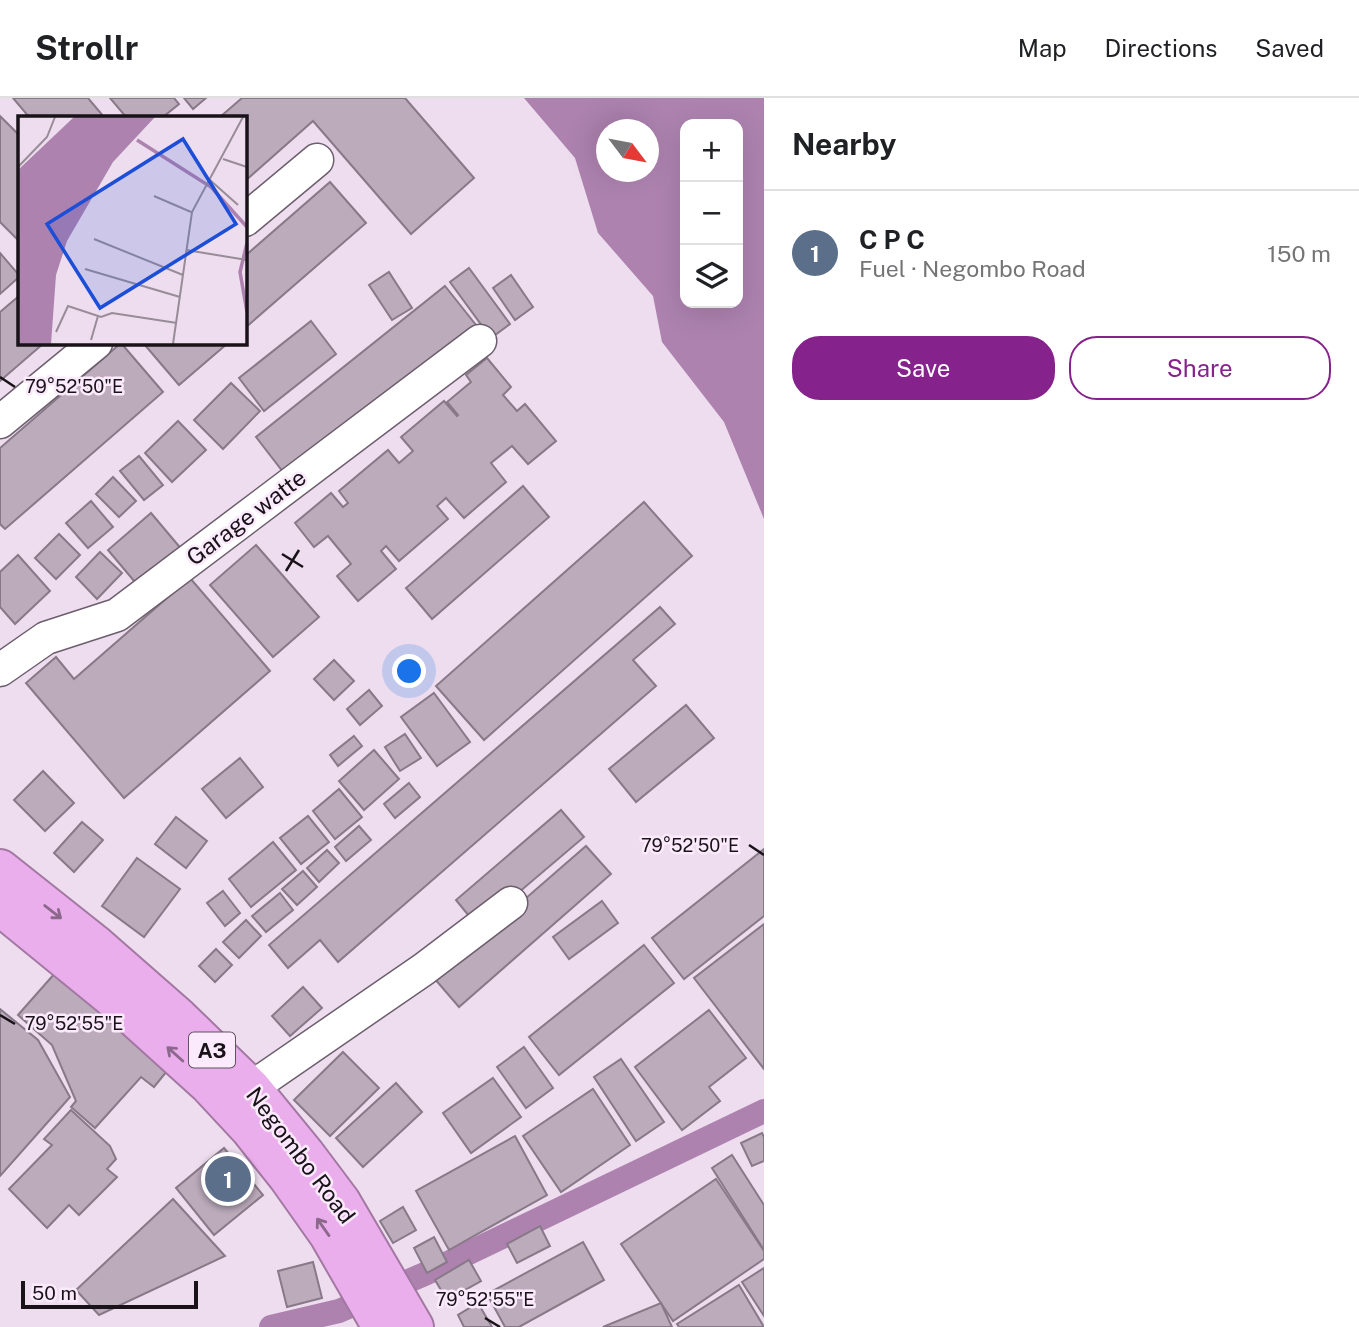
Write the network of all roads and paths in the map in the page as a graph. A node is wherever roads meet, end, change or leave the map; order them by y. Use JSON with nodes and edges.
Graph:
{"nodes":[{"id":1,"x":317,"y":160,"type":"dead end"},
{"id":2,"x":247,"y":218,"type":"edge"},
{"id":3,"x":480,"y":341,"type":"dead end"},
{"id":4,"x":94,"y":345,"type":"edge"},
{"id":5,"x":0,"y":422,"type":"edge"},
{"id":6,"x":0,"y":670,"type":"edge"},
{"id":7,"x":0,"y":869,"type":"edge"},
{"id":8,"x":511,"y":903,"type":"dead end"},
{"id":9,"x":0,"y":906,"type":"edge"},
{"id":10,"x":251,"y":1088,"type":"junction"},
{"id":11,"x":370,"y":1278,"type":"junction"},
{"id":12,"x":396,"y":1324,"type":"edge"}],
"edges":[{"from":1,"to":2,"type":"street"},
{"from":3,"to":6,"type":"street","name":"Garage watte"},
{"from":4,"to":5,"type":"street"},
{"from":7,"to":10,"type":"highway","name":"Negombo Road","number":"A3","one_way":true},
{"from":8,"to":10,"type":"street"},
{"from":11,"to":9,"type":"highway","name":"Negombo Road","number":"A3","one_way":true},
{"from":10,"to":11,"type":"highway","name":"Negombo Road","number":"A3"},
{"from":11,"to":12,"type":"highway","name":"Negombo Road","number":"A3"}]}
